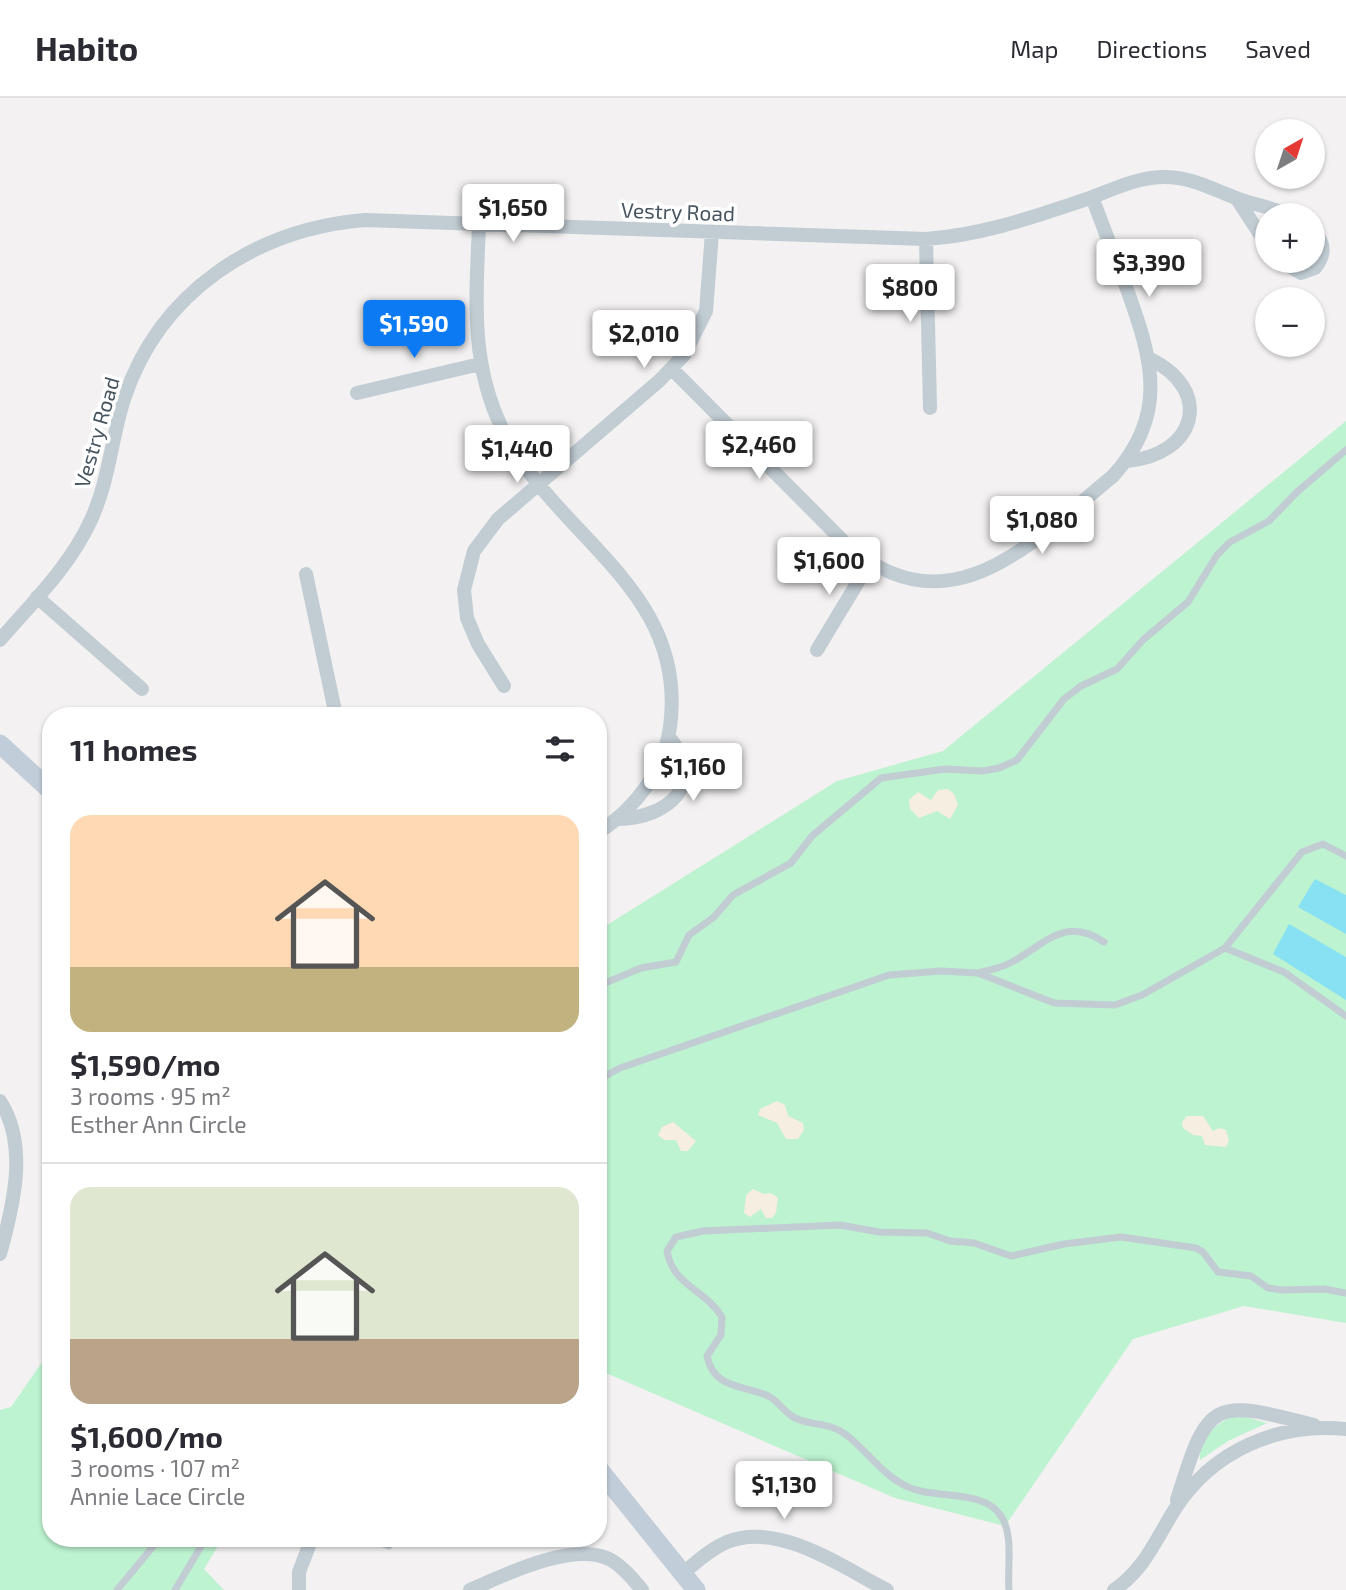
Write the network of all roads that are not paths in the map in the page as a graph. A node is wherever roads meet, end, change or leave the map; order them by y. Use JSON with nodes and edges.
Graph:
{"nodes":[{"id":1,"x":1092,"y":197,"type":"junction"},
{"id":2,"x":1237,"y":199,"type":"junction"},
{"id":3,"x":1255,"y":204,"type":"edge"},
{"id":4,"x":479,"y":226,"type":"junction"},
{"id":5,"x":1255,"y":227,"type":"edge"},
{"id":6,"x":712,"y":233,"type":"junction"},
{"id":7,"x":926,"y":239,"type":"junction"},
{"id":8,"x":1150,"y":359,"type":"junction"},
{"id":9,"x":480,"y":364,"type":"junction"},
{"id":10,"x":672,"y":369,"type":"junction"},
{"id":11,"x":357,"y":393,"type":"dead end"},
{"id":12,"x":930,"y":408,"type":"dead end"},
{"id":13,"x":1346,"y":450,"type":"edge"},
{"id":14,"x":1127,"y":461,"type":"junction"},
{"id":15,"x":539,"y":484,"type":"junction"},
{"id":16,"x":870,"y":562,"type":"junction"},
{"id":17,"x":306,"y":574,"type":"dead end"},
{"id":18,"x":37,"y":597,"type":"junction"},
{"id":19,"x":0,"y":640,"type":"edge"},
{"id":20,"x":817,"y":650,"type":"dead end"},
{"id":21,"x":504,"y":686,"type":"dead end"},
{"id":22,"x":142,"y":689,"type":"dead end"},
{"id":23,"x":333,"y":707,"type":"edge"},
{"id":24,"x":669,"y":737,"type":"junction"},
{"id":25,"x":0,"y":744,"type":"edge"},
{"id":26,"x":42,"y":783,"type":"edge"},
{"id":27,"x":618,"y":819,"type":"junction"},
{"id":28,"x":607,"y":827,"type":"edge"},
{"id":29,"x":1346,"y":856,"type":"edge"},
{"id":30,"x":1104,"y":942,"type":"dead end"},
{"id":31,"x":1226,"y":948,"type":"junction"},
{"id":32,"x":978,"y":973,"type":"junction"},
{"id":33,"x":607,"y":982,"type":"edge"},
{"id":34,"x":1346,"y":1016,"type":"edge"},
{"id":35,"x":607,"y":1075,"type":"edge"},
{"id":36,"x":0,"y":1101,"type":"edge"},
{"id":37,"x":0,"y":1255,"type":"edge"},
{"id":38,"x":1346,"y":1293,"type":"edge"},
{"id":39,"x":1322,"y":1427,"type":"junction"},
{"id":40,"x":1346,"y":1429,"type":"edge"},
{"id":41,"x":607,"y":1479,"type":"edge"},
{"id":42,"x":1174,"y":1510,"type":"junction"},
{"id":43,"x":153,"y":1547,"type":"edge"},
{"id":44,"x":201,"y":1547,"type":"edge"},
{"id":45,"x":309,"y":1547,"type":"edge"},
{"id":46,"x":682,"y":1573,"type":"junction"},
{"id":47,"x":117,"y":1590,"type":"edge"},
{"id":48,"x":175,"y":1590,"type":"edge"},
{"id":49,"x":299,"y":1590,"type":"edge"},
{"id":50,"x":470,"y":1590,"type":"edge"},
{"id":51,"x":642,"y":1590,"type":"edge"},
{"id":52,"x":696,"y":1590,"type":"edge"},
{"id":53,"x":887,"y":1590,"type":"edge"},
{"id":54,"x":1009,"y":1590,"type":"edge"},
{"id":55,"x":1114,"y":1590,"type":"edge"}],
"edges":[{"from":1,"to":2,"type":"street","name":"Vestry Road"},
{"from":1,"to":7,"type":"street","name":"Vestry Road"},
{"from":1,"to":8,"type":"street"},
{"from":2,"to":3,"type":"street","name":"Vestry Road"},
{"from":2,"to":5,"type":"street"},
{"from":4,"to":6,"type":"street","name":"Vestry Road"},
{"from":4,"to":9,"type":"street"},
{"from":4,"to":18,"type":"street","name":"Vestry Road"},
{"from":6,"to":7,"type":"street","name":"Vestry Road"},
{"from":6,"to":10,"type":"street"},
{"from":7,"to":12,"type":"street"},
{"from":8,"to":14,"type":"street"},
{"from":8,"to":14,"type":"street"},
{"from":9,"to":11,"type":"street"},
{"from":9,"to":15,"type":"street"},
{"from":10,"to":15,"type":"street"},
{"from":10,"to":16,"type":"street"},
{"from":13,"to":33,"type":"lane"},
{"from":14,"to":16,"type":"street"},
{"from":15,"to":21,"type":"street"},
{"from":15,"to":24,"type":"street"},
{"from":16,"to":20,"type":"street"},
{"from":17,"to":23,"type":"street"},
{"from":18,"to":19,"type":"street","name":"Vestry Road"},
{"from":18,"to":22,"type":"street"},
{"from":24,"to":27,"type":"street"},
{"from":24,"to":27,"type":"street"},
{"from":25,"to":26,"type":"street"},
{"from":27,"to":28,"type":"street"},
{"from":29,"to":31,"type":"lane"},
{"from":30,"to":32,"type":"lane"},
{"from":31,"to":32,"type":"lane"},
{"from":31,"to":34,"type":"lane"},
{"from":32,"to":35,"type":"lane"},
{"from":36,"to":37,"type":"street"},
{"from":38,"to":54,"type":"lane"},
{"from":39,"to":40,"type":"street"},
{"from":39,"to":42,"type":"street"},
{"from":39,"to":42,"type":"street"},
{"from":41,"to":46,"type":"street"},
{"from":42,"to":55,"type":"street"},
{"from":43,"to":47,"type":"lane"},
{"from":44,"to":48,"type":"lane"},
{"from":45,"to":49,"type":"street"},
{"from":46,"to":52,"type":"street"},
{"from":46,"to":53,"type":"street"},
{"from":50,"to":51,"type":"street"}]}
